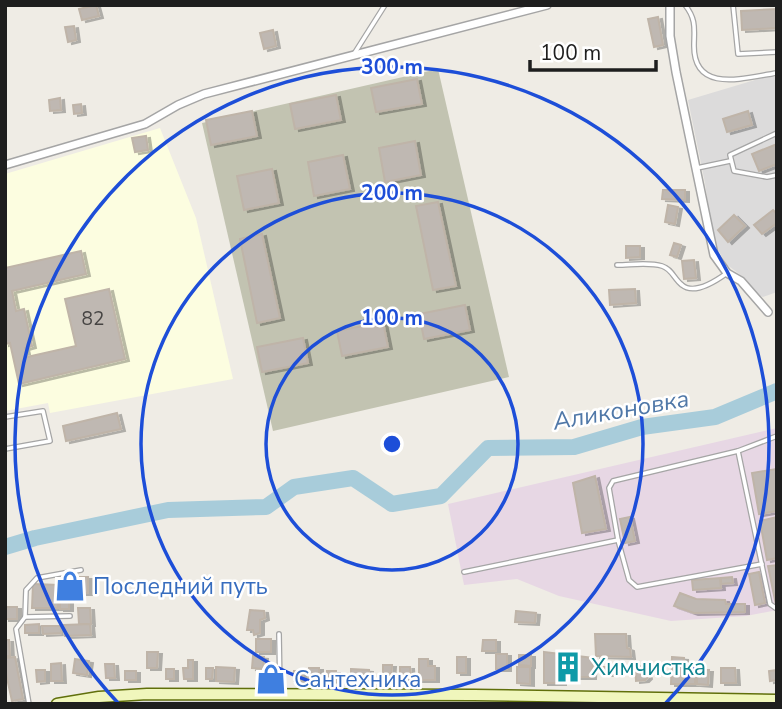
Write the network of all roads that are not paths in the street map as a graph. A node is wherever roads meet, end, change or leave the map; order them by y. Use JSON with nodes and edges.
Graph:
{"nodes":[{"id":1,"x":385,"y":5,"type":"edge"},
{"id":2,"x":547,"y":5,"type":"edge"},
{"id":3,"x":670,"y":5,"type":"edge"},
{"id":4,"x":685,"y":5,"type":"edge"},
{"id":5,"x":733,"y":5,"type":"edge"},
{"id":6,"x":777,"y":52,"type":"edge"},
{"id":7,"x":352,"y":55,"type":"junction"},
{"id":8,"x":777,"y":73,"type":"edge"},
{"id":9,"x":777,"y":133,"type":"edge"},
{"id":10,"x":730,"y":161,"type":"junction"},
{"id":11,"x":5,"y":165,"type":"edge"},
{"id":12,"x":697,"y":168,"type":"junction"},
{"id":13,"x":777,"y":175,"type":"edge"},
{"id":14,"x":617,"y":265,"type":"dead end"},
{"id":15,"x":727,"y":273,"type":"junction"},
{"id":16,"x":768,"y":312,"type":"dead end"},
{"id":17,"x":5,"y":417,"type":"edge"},
{"id":18,"x":777,"y":436,"type":"edge"},
{"id":19,"x":5,"y":449,"type":"edge"},
{"id":20,"x":738,"y":451,"type":"junction"},
{"id":21,"x":618,"y":540,"type":"junction"},
{"id":22,"x":762,"y":564,"type":"junction"},
{"id":23,"x":81,"y":570,"type":"dead end"},
{"id":24,"x":464,"y":572,"type":"dead end"},
{"id":25,"x":777,"y":609,"type":"edge"},
{"id":26,"x":25,"y":617,"type":"junction"},
{"id":27,"x":70,"y":617,"type":"dead end"},
{"id":28,"x":279,"y":634,"type":"dead end"},
{"id":29,"x":281,"y":697,"type":"edge"},
{"id":30,"x":100,"y":700,"type":"edge"},
{"id":31,"x":629,"y":700,"type":"edge"},
{"id":32,"x":777,"y":700,"type":"edge"},
{"id":33,"x":29,"y":704,"type":"edge"},
{"id":34,"x":57,"y":704,"type":"edge"}],
"edges":[{"from":1,"to":7,"type":"lane"},
{"from":2,"to":7,"type":"street"},
{"from":3,"to":12,"type":"street"},
{"from":4,"to":8,"type":"lane"},
{"from":5,"to":6,"type":"lane"},
{"from":7,"to":11,"type":"street"},
{"from":9,"to":10,"type":"lane"},
{"from":10,"to":12,"type":"lane"},
{"from":10,"to":13,"type":"lane"},
{"from":12,"to":15,"type":"street"},
{"from":14,"to":15,"type":"lane"},
{"from":15,"to":16,"type":"street"},
{"from":17,"to":19,"type":"lane"},
{"from":18,"to":20,"type":"lane"},
{"from":20,"to":21,"type":"lane"},
{"from":20,"to":22,"type":"lane"},
{"from":21,"to":22,"type":"lane"},
{"from":21,"to":24,"type":"lane"},
{"from":22,"to":25,"type":"lane"},
{"from":23,"to":26,"type":"lane"},
{"from":26,"to":27,"type":"lane"},
{"from":26,"to":33,"type":"lane"},
{"from":28,"to":29,"type":"lane"},
{"from":29,"to":30,"type":"main road"},
{"from":29,"to":31,"type":"main road"},
{"from":30,"to":34,"type":"main road"},
{"from":31,"to":32,"type":"main road"}]}
